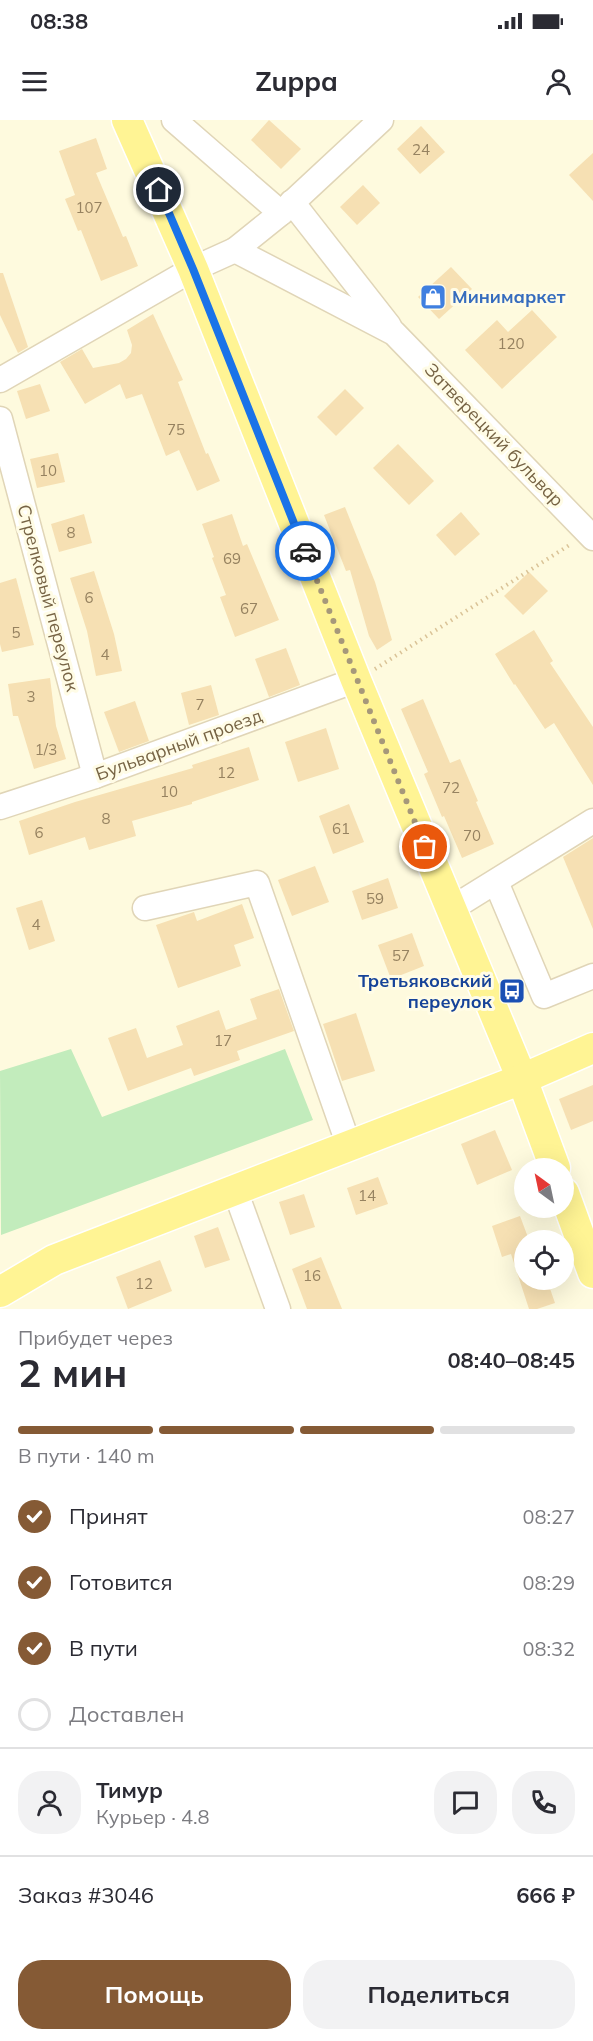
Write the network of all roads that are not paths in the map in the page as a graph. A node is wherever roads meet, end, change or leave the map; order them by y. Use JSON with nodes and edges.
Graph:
{"nodes":[{"id":1,"x":127,"y":120,"type":"edge"},
{"id":2,"x":174,"y":120,"type":"edge"},
{"id":3,"x":381,"y":120,"type":"edge"},
{"id":4,"x":287,"y":208,"type":"junction"},
{"id":5,"x":235,"y":250,"type":"junction"},
{"id":6,"x":193,"y":269,"type":"junction"},
{"id":7,"x":394,"y":333,"type":"junction"},
{"id":8,"x":0,"y":380,"type":"edge"},
{"id":9,"x":0,"y":419,"type":"edge"},
{"id":10,"x":590,"y":535,"type":"edge"},
{"id":11,"x":356,"y":680,"type":"junction"},
{"id":12,"x":95,"y":776,"type":"junction"},
{"id":13,"x":0,"y":807,"type":"edge"},
{"id":14,"x":593,"y":821,"type":"edge"},
{"id":15,"x":496,"y":882,"type":"junction"},
{"id":16,"x":145,"y":908,"type":"dead end"},
{"id":17,"x":451,"y":909,"type":"junction"},
{"id":18,"x":593,"y":976,"type":"edge"},
{"id":19,"x":593,"y":1048,"type":"edge"},
{"id":20,"x":522,"y":1079,"type":"junction"},
{"id":21,"x":349,"y":1146,"type":"junction"},
{"id":22,"x":551,"y":1158,"type":"edge"},
{"id":23,"x":235,"y":1190,"type":"junction"},
{"id":24,"x":573,"y":1218,"type":"edge"},
{"id":25,"x":54,"y":1260,"type":"junction"},
{"id":26,"x":0,"y":1266,"type":"edge"},
{"id":27,"x":593,"y":1274,"type":"edge"},
{"id":28,"x":0,"y":1292,"type":"edge"},
{"id":29,"x":278,"y":1309,"type":"edge"}],
"edges":[{"from":1,"to":6,"type":"main road"},
{"from":2,"to":4,"type":"street","name":"Затверецкий бульвар"},
{"from":3,"to":4,"type":"street"},
{"from":4,"to":5,"type":"street"},
{"from":4,"to":7,"type":"street","name":"Затверецкий бульвар"},
{"from":5,"to":6,"type":"street"},
{"from":5,"to":7,"type":"street","name":"Затверецкий бульвар"},
{"from":6,"to":8,"type":"street"},
{"from":6,"to":11,"type":"main road"},
{"from":7,"to":10,"type":"street","name":"Затверецкий бульвар"},
{"from":9,"to":12,"type":"street","name":"Стрелковый переулок"},
{"from":11,"to":12,"type":"street","name":"Бульварный проезд"},
{"from":11,"to":17,"type":"main road"},
{"from":12,"to":13,"type":"street","name":"Бульварный проезд"},
{"from":14,"to":15,"type":"street"},
{"from":15,"to":17,"type":"street"},
{"from":15,"to":18,"type":"street"},
{"from":16,"to":21,"type":"street"},
{"from":17,"to":20,"type":"main road"},
{"from":19,"to":20,"type":"main road"},
{"from":20,"to":21,"type":"main road"},
{"from":20,"to":22,"type":"main road"},
{"from":21,"to":23,"type":"main road"},
{"from":23,"to":25,"type":"main road"},
{"from":23,"to":29,"type":"street"},
{"from":24,"to":27,"type":"main road"},
{"from":25,"to":26,"type":"main road"},
{"from":25,"to":28,"type":"main road"}]}
